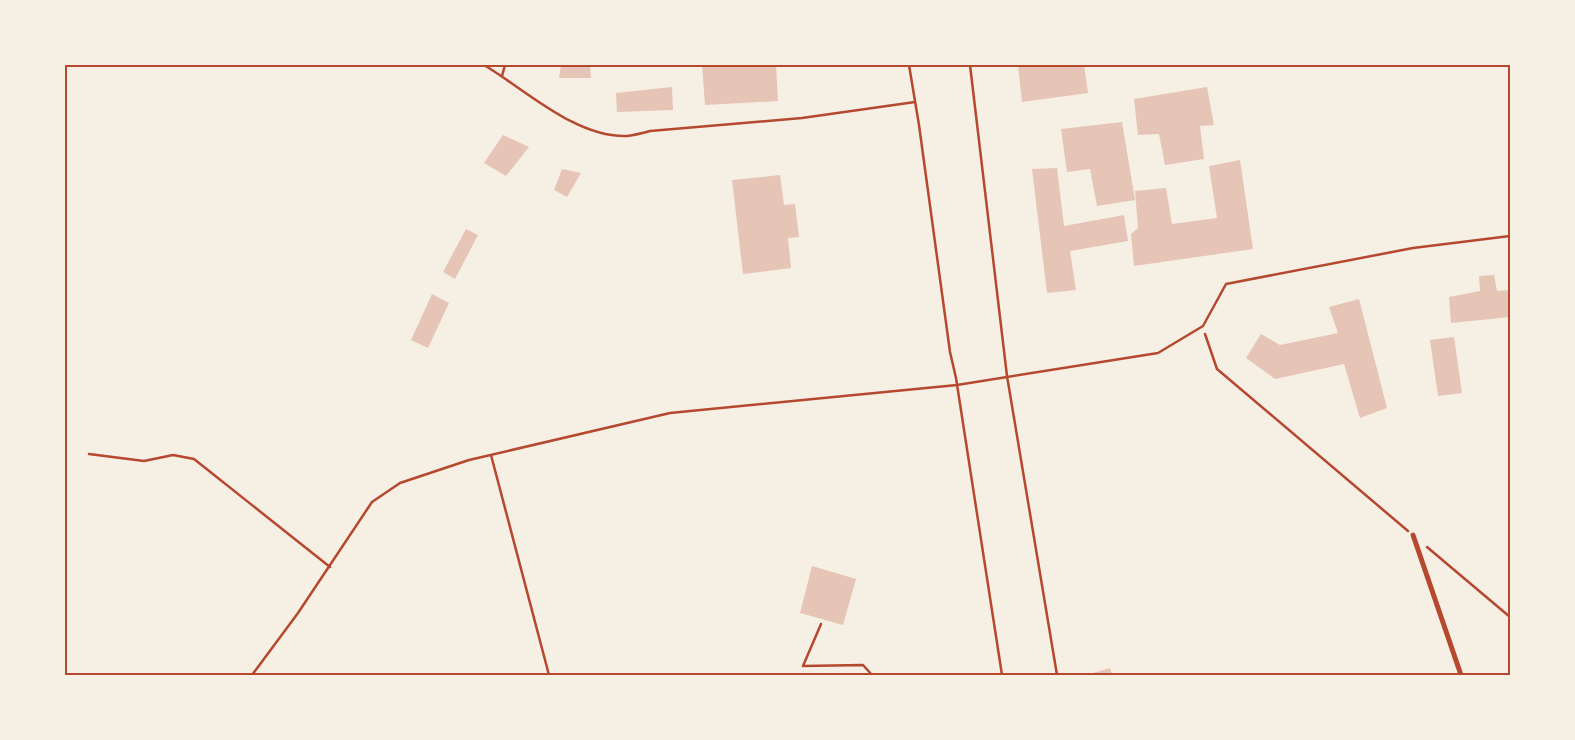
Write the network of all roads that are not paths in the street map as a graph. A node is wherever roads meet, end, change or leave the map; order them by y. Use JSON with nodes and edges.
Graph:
{"nodes":[{"id":1,"x":484,"y":65,"type":"edge"},
{"id":2,"x":505,"y":65,"type":"edge"},
{"id":3,"x":909,"y":65,"type":"edge"},
{"id":4,"x":970,"y":65,"type":"edge"},
{"id":5,"x":502,"y":76,"type":"junction"},
{"id":6,"x":915,"y":102,"type":"junction"},
{"id":7,"x":1510,"y":236,"type":"edge"},
{"id":8,"x":1007,"y":376,"type":"junction"},
{"id":9,"x":957,"y":385,"type":"junction"},
{"id":10,"x":89,"y":454,"type":"dead end"},
{"id":11,"x":491,"y":455,"type":"junction"},
{"id":12,"x":1412,"y":534,"type":"road end"},
{"id":13,"x":330,"y":567,"type":"junction"},
{"id":14,"x":821,"y":624,"type":"dead end"},
{"id":15,"x":252,"y":675,"type":"edge"},
{"id":16,"x":548,"y":675,"type":"edge"},
{"id":17,"x":872,"y":675,"type":"edge"},
{"id":18,"x":1002,"y":675,"type":"edge"},
{"id":19,"x":1057,"y":675,"type":"edge"},
{"id":20,"x":1461,"y":675,"type":"edge"}],
"edges":[{"from":1,"to":5,"type":"lane"},
{"from":2,"to":5,"type":"lane"},
{"from":3,"to":6,"type":"lane"},
{"from":4,"to":8,"type":"lane"},
{"from":5,"to":6,"type":"lane"},
{"from":6,"to":9,"type":"lane"},
{"from":7,"to":8,"type":"lane"},
{"from":8,"to":9,"type":"lane"},
{"from":8,"to":19,"type":"lane"},
{"from":9,"to":11,"type":"lane"},
{"from":9,"to":18,"type":"lane"},
{"from":10,"to":13,"type":"lane"},
{"from":11,"to":13,"type":"lane"},
{"from":11,"to":16,"type":"lane"},
{"from":12,"to":20,"type":"street"},
{"from":13,"to":15,"type":"lane"},
{"from":14,"to":17,"type":"lane"}]}
